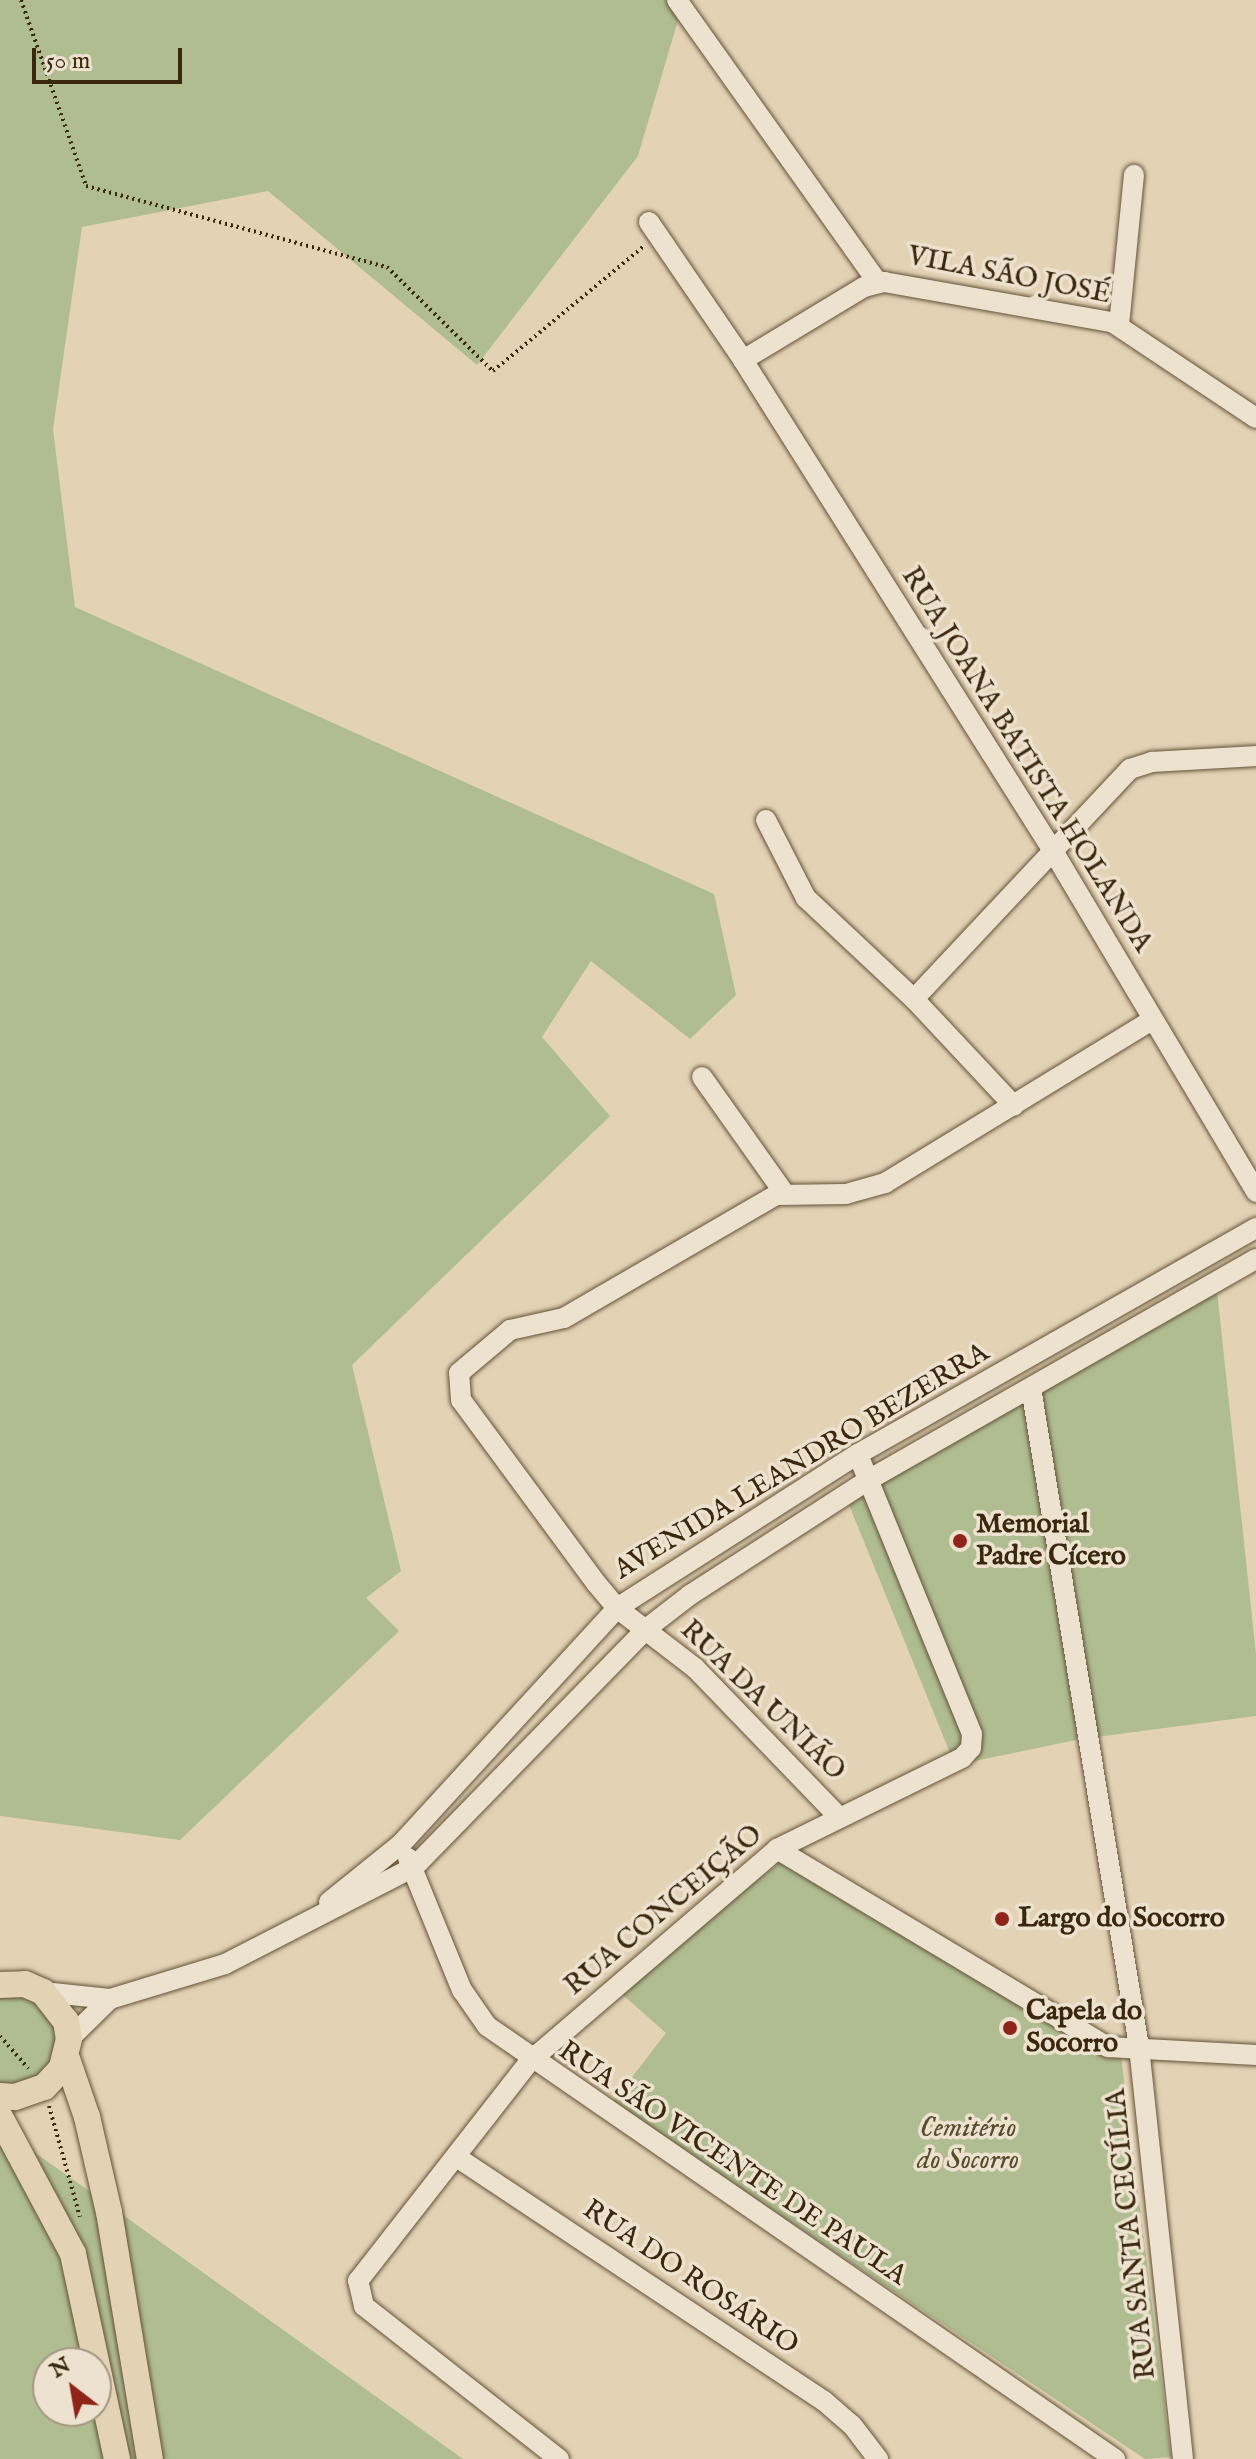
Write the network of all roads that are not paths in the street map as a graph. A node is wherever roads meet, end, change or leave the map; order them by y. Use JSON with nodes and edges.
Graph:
{"nodes":[{"id":1,"x":677,"y":0,"type":"edge"},
{"id":2,"x":1134,"y":175,"type":"dead end"},
{"id":3,"x":653,"y":228,"type":"road end"},
{"id":4,"x":877,"y":281,"type":"junction"},
{"id":5,"x":1119,"y":325,"type":"junction"},
{"id":6,"x":743,"y":360,"type":"junction"},
{"id":7,"x":1256,"y":418,"type":"edge"},
{"id":8,"x":1256,"y":756,"type":"edge"},
{"id":9,"x":766,"y":820,"type":"dead end"},
{"id":10,"x":1053,"y":851,"type":"junction"},
{"id":11,"x":914,"y":999,"type":"junction"},
{"id":12,"x":1152,"y":1020,"type":"junction"},
{"id":13,"x":702,"y":1077,"type":"dead end"},
{"id":14,"x":1014,"y":1106,"type":"junction"},
{"id":15,"x":1250,"y":1167,"type":"edge"},
{"id":16,"x":1256,"y":1192,"type":"edge"},
{"id":17,"x":784,"y":1193,"type":"junction"},
{"id":18,"x":1256,"y":1228,"type":"edge"},
{"id":19,"x":1256,"y":1259,"type":"edge"},
{"id":20,"x":1031,"y":1388,"type":"junction"},
{"id":21,"x":858,"y":1454,"type":"junction"},
{"id":22,"x":870,"y":1479,"type":"junction"},
{"id":23,"x":617,"y":1608,"type":"junction"},
{"id":24,"x":646,"y":1629,"type":"junction"},
{"id":25,"x":838,"y":1816,"type":"junction"},
{"id":26,"x":401,"y":1844,"type":"junction"},
{"id":27,"x":777,"y":1849,"type":"junction"},
{"id":28,"x":414,"y":1867,"type":"junction"},
{"id":29,"x":284,"y":1935,"type":"junction"},
{"id":30,"x":17,"y":1984,"type":"edge"},
{"id":31,"x":110,"y":1999,"type":"junction"},
{"id":32,"x":1139,"y":2047,"type":"junction"},
{"id":33,"x":68,"y":2048,"type":"junction"},
{"id":34,"x":1256,"y":2055,"type":"edge"},
{"id":35,"x":530,"y":2061,"type":"junction"},
{"id":36,"x":0,"y":2096,"type":"edge"},
{"id":37,"x":0,"y":2117,"type":"edge"},
{"id":38,"x":458,"y":2158,"type":"junction"},
{"id":39,"x":117,"y":2459,"type":"edge"},
{"id":40,"x":150,"y":2459,"type":"edge"},
{"id":41,"x":559,"y":2459,"type":"edge"},
{"id":42,"x":878,"y":2459,"type":"edge"},
{"id":43,"x":1115,"y":2459,"type":"edge"},
{"id":44,"x":1183,"y":2459,"type":"edge"}],
"edges":[{"from":1,"to":4,"type":"street","name":"VILA SÃO JOSÉ"},
{"from":2,"to":5,"type":"street"},
{"from":3,"to":6,"type":"street","name":"RUA JOANA BATISTA HOLANDA"},
{"from":4,"to":5,"type":"street","name":"VILA SÃO JOSÉ"},
{"from":4,"to":6,"type":"street"},
{"from":5,"to":7,"type":"street","name":"VILA SÃO JOSÉ"},
{"from":6,"to":10,"type":"street","name":"RUA JOANA BATISTA HOLANDA"},
{"from":8,"to":10,"type":"street"},
{"from":9,"to":11,"type":"street"},
{"from":10,"to":11,"type":"street"},
{"from":10,"to":12,"type":"street","name":"RUA JOANA BATISTA HOLANDA"},
{"from":11,"to":14,"type":"street"},
{"from":12,"to":14,"type":"street"},
{"from":12,"to":15,"type":"street","name":"RUA JOANA BATISTA HOLANDA"},
{"from":13,"to":17,"type":"street"},
{"from":14,"to":17,"type":"street"},
{"from":15,"to":16,"type":"street","name":"RUA JOANA BATISTA HOLANDA"},
{"from":17,"to":23,"type":"street","name":"RUA DA UNIÃO"},
{"from":18,"to":21,"type":"street","name":"AVENIDA LEANDRO BEZERRA"},
{"from":19,"to":20,"type":"street","name":"AVENIDA LEANDRO BEZERRA"},
{"from":20,"to":22,"type":"street","name":"AVENIDA LEANDRO BEZERRA"},
{"from":20,"to":32,"type":"street","name":"RUA SANTA CECÍLIA"},
{"from":21,"to":22,"type":"street","name":"RUA CONCEIÇÃO"},
{"from":21,"to":23,"type":"street","name":"AVENIDA LEANDRO BEZERRA"},
{"from":22,"to":24,"type":"street","name":"AVENIDA LEANDRO BEZERRA"},
{"from":22,"to":25,"type":"street","name":"RUA CONCEIÇÃO"},
{"from":23,"to":24,"type":"street","name":"RUA DA UNIÃO"},
{"from":23,"to":26,"type":"street","name":"AVENIDA LEANDRO BEZERRA"},
{"from":24,"to":25,"type":"street","name":"RUA DA UNIÃO"},
{"from":24,"to":28,"type":"street","name":"AVENIDA LEANDRO BEZERRA"},
{"from":25,"to":27,"type":"street","name":"RUA CONCEIÇÃO"},
{"from":26,"to":28,"type":"street","name":"RUA SÃO VICENTE DE PAULA"},
{"from":26,"to":29,"type":"street","name":"AVENIDA LEANDRO BEZERRA"},
{"from":27,"to":32,"type":"street"},
{"from":27,"to":35,"type":"street","name":"RUA CONCEIÇÃO"},
{"from":28,"to":29,"type":"street","name":"AVENIDA LEANDRO BEZERRA"},
{"from":28,"to":35,"type":"street","name":"RUA SÃO VICENTE DE PAULA"},
{"from":29,"to":31,"type":"street","name":"AVENIDA LEANDRO BEZERRA"},
{"from":30,"to":31,"type":"street"},
{"from":30,"to":33,"type":"main road"},
{"from":31,"to":33,"type":"street"},
{"from":32,"to":34,"type":"street"},
{"from":32,"to":44,"type":"street","name":"RUA SANTA CECÍLIA"},
{"from":33,"to":36,"type":"main road"},
{"from":33,"to":40,"type":"main road"},
{"from":35,"to":38,"type":"street","name":"RUA CONCEIÇÃO"},
{"from":35,"to":43,"type":"street","name":"RUA SÃO VICENTE DE PAULA"},
{"from":37,"to":39,"type":"main road"},
{"from":38,"to":41,"type":"street","name":"RUA CONCEIÇÃO"},
{"from":38,"to":42,"type":"street","name":"RUA DO ROSÁRIO"}]}
